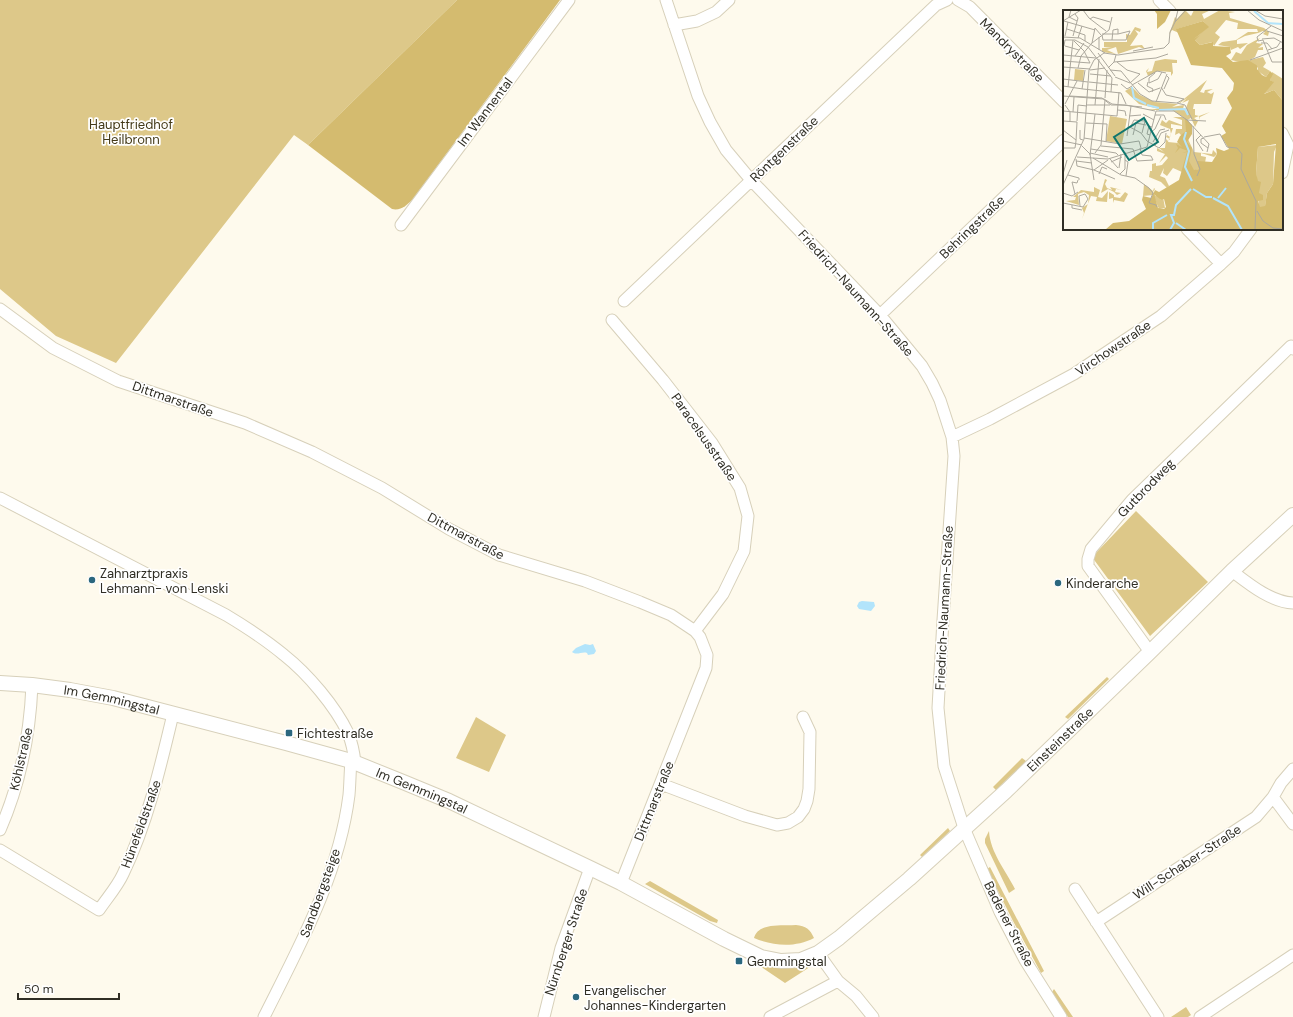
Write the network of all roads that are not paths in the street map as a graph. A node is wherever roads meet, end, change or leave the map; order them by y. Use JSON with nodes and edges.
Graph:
{"nodes":[{"id":1,"x":569,"y":0,"type":"edge"},
{"id":2,"x":666,"y":0,"type":"edge"},
{"id":3,"x":729,"y":0,"type":"edge"},
{"id":4,"x":947,"y":0,"type":"edge"},
{"id":5,"x":958,"y":0,"type":"edge"},
{"id":6,"x":1159,"y":0,"type":"edge"},
{"id":7,"x":1169,"y":10,"type":"edge"},
{"id":8,"x":674,"y":25,"type":"junction"},
{"id":9,"x":1063,"y":101,"type":"edge"},
{"id":10,"x":1283,"y":135,"type":"edge"},
{"id":11,"x":1063,"y":141,"type":"edge"},
{"id":12,"x":1283,"y":168,"type":"edge"},
{"id":13,"x":751,"y":180,"type":"junction"},
{"id":14,"x":401,"y":225,"type":"dead end"},
{"id":15,"x":1188,"y":230,"type":"edge"},
{"id":16,"x":1250,"y":230,"type":"edge"},
{"id":17,"x":1221,"y":264,"type":"junction"},
{"id":18,"x":624,"y":301,"type":"dead end"},
{"id":19,"x":0,"y":309,"type":"edge"},
{"id":20,"x":880,"y":315,"type":"junction"},
{"id":21,"x":612,"y":320,"type":"dead end"},
{"id":22,"x":1293,"y":349,"type":"edge"},
{"id":23,"x":952,"y":437,"type":"junction"},
{"id":24,"x":0,"y":498,"type":"edge"},
{"id":25,"x":1293,"y":515,"type":"edge"},
{"id":26,"x":1232,"y":571,"type":"junction"},
{"id":27,"x":1293,"y":603,"type":"edge"},
{"id":28,"x":695,"y":631,"type":"junction"},
{"id":29,"x":1150,"y":652,"type":"junction"},
{"id":30,"x":0,"y":684,"type":"edge"},
{"id":31,"x":32,"y":685,"type":"junction"},
{"id":32,"x":173,"y":714,"type":"junction"},
{"id":33,"x":803,"y":717,"type":"dead end"},
{"id":34,"x":353,"y":762,"type":"junction"},
{"id":35,"x":1293,"y":769,"type":"edge"},
{"id":36,"x":661,"y":784,"type":"junction"},
{"id":37,"x":1273,"y":797,"type":"junction"},
{"id":38,"x":1293,"y":824,"type":"edge"},
{"id":39,"x":964,"y":828,"type":"junction"},
{"id":40,"x":0,"y":830,"type":"edge"},
{"id":41,"x":0,"y":850,"type":"edge"},
{"id":42,"x":590,"y":868,"type":"junction"},
{"id":43,"x":621,"y":883,"type":"junction"},
{"id":44,"x":1075,"y":890,"type":"dead end"},
{"id":45,"x":1096,"y":922,"type":"junction"},
{"id":46,"x":818,"y":953,"type":"junction"},
{"id":47,"x":1293,"y":955,"type":"edge"},
{"id":48,"x":838,"y":981,"type":"junction"},
{"id":49,"x":264,"y":1017,"type":"edge"},
{"id":50,"x":544,"y":1017,"type":"edge"},
{"id":51,"x":770,"y":1017,"type":"edge"},
{"id":52,"x":874,"y":1017,"type":"edge"},
{"id":53,"x":1061,"y":1017,"type":"edge"},
{"id":54,"x":1158,"y":1017,"type":"edge"},
{"id":55,"x":1200,"y":1017,"type":"edge"}],
"edges":[{"from":1,"to":14,"type":"street","name":"Im Wannental"},
{"from":2,"to":8,"type":"street","name":"Friedrich-Naumann-Straße"},
{"from":3,"to":8,"type":"street"},
{"from":4,"to":13,"type":"street","name":"Röntgenstraße"},
{"from":5,"to":9,"type":"street","name":"Mandrystraße"},
{"from":6,"to":7,"type":"street"},
{"from":8,"to":13,"type":"street","name":"Friedrich-Naumann-Straße"},
{"from":10,"to":12,"type":"street"},
{"from":11,"to":20,"type":"street","name":"Behringstraße"},
{"from":13,"to":18,"type":"street","name":"Röntgenstraße"},
{"from":13,"to":20,"type":"street","name":"Friedrich-Naumann-Straße"},
{"from":15,"to":17,"type":"street"},
{"from":16,"to":17,"type":"street","name":"Virchowstraße"},
{"from":17,"to":23,"type":"street","name":"Virchowstraße"},
{"from":19,"to":28,"type":"street","name":"Dittmarstraße"},
{"from":20,"to":23,"type":"street","name":"Friedrich-Naumann-Straße"},
{"from":21,"to":28,"type":"street","name":"Paracelsusstraße"},
{"from":22,"to":29,"type":"street","name":"Gutbrodweg"},
{"from":23,"to":39,"type":"street","name":"Friedrich-Naumann-Straße"},
{"from":24,"to":34,"type":"street"},
{"from":25,"to":26,"type":"street","name":"Einsteinstraße"},
{"from":26,"to":27,"type":"street"},
{"from":26,"to":29,"type":"street","name":"Einsteinstraße"},
{"from":28,"to":36,"type":"street","name":"Dittmarstraße"},
{"from":29,"to":39,"type":"street","name":"Einsteinstraße"},
{"from":30,"to":31,"type":"street","name":"Im Gemmingstal"},
{"from":31,"to":32,"type":"street","name":"Im Gemmingstal"},
{"from":31,"to":40,"type":"street","name":"Köhlstraße"},
{"from":32,"to":34,"type":"street","name":"Im Gemmingstal"},
{"from":32,"to":41,"type":"street","name":"Hünefeldstraße"},
{"from":33,"to":36,"type":"street"},
{"from":34,"to":42,"type":"street","name":"Im Gemmingstal"},
{"from":34,"to":49,"type":"street","name":"Sandbergsteige"},
{"from":35,"to":37,"type":"street","name":"Will-Schaber-Straße"},
{"from":36,"to":43,"type":"street","name":"Dittmarstraße"},
{"from":37,"to":38,"type":"street"},
{"from":37,"to":45,"type":"street","name":"Will-Schaber-Straße"},
{"from":39,"to":46,"type":"street","name":"Einsteinstraße"},
{"from":39,"to":53,"type":"street","name":"Badener Straße"},
{"from":42,"to":43,"type":"street","name":"Im Gemmingstal"},
{"from":42,"to":50,"type":"street","name":"Nürnberger Straße"},
{"from":43,"to":46,"type":"street","name":"Im Gemmingstal"},
{"from":44,"to":45,"type":"street"},
{"from":45,"to":54,"type":"street"},
{"from":46,"to":48,"type":"street"},
{"from":47,"to":55,"type":"street"},
{"from":48,"to":51,"type":"street"},
{"from":48,"to":52,"type":"street"}]}
